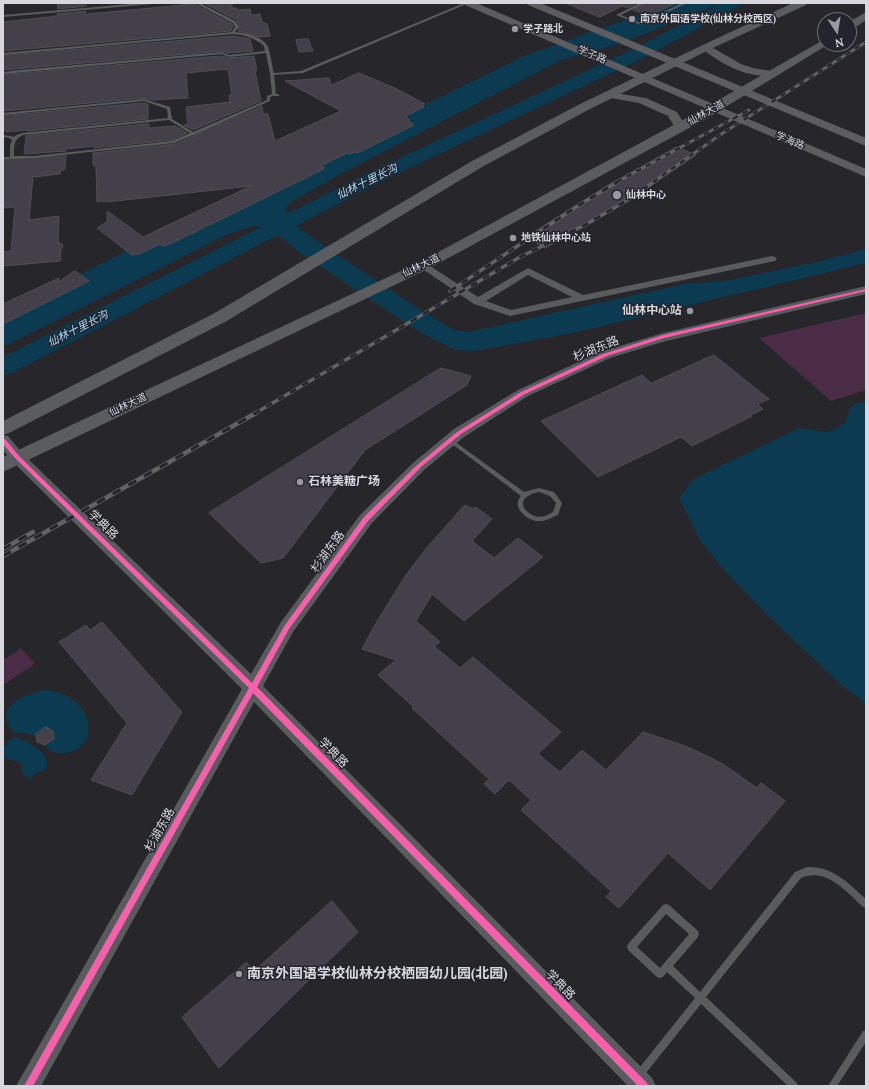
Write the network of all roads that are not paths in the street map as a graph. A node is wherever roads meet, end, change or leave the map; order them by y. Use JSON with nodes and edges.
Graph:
{"nodes":[{"id":1,"x":153,"y":3,"type":"edge"},
{"id":2,"x":197,"y":3,"type":"edge"},
{"id":3,"x":468,"y":3,"type":"edge"},
{"id":4,"x":531,"y":3,"type":"edge"},
{"id":5,"x":643,"y":3,"type":"edge"},
{"id":6,"x":685,"y":3,"type":"edge"},
{"id":7,"x":802,"y":3,"type":"edge"},
{"id":8,"x":866,"y":15,"type":"edge"},
{"id":9,"x":3,"y":16,"type":"edge"},
{"id":10,"x":857,"y":21,"type":"edge"},
{"id":11,"x":233,"y":33,"type":"junction"},
{"id":12,"x":706,"y":47,"type":"junction"},
{"id":13,"x":817,"y":47,"type":"edge"},
{"id":14,"x":267,"y":52,"type":"junction"},
{"id":15,"x":3,"y":54,"type":"edge"},
{"id":16,"x":676,"y":62,"type":"junction"},
{"id":17,"x":3,"y":73,"type":"edge"},
{"id":18,"x":272,"y":74,"type":"junction"},
{"id":19,"x":772,"y":74,"type":"junction"},
{"id":20,"x":644,"y":78,"type":"junction"},
{"id":21,"x":746,"y":91,"type":"junction"},
{"id":22,"x":608,"y":95,"type":"junction"},
{"id":23,"x":715,"y":108,"type":"junction"},
{"id":24,"x":3,"y":114,"type":"edge"},
{"id":25,"x":170,"y":119,"type":"junction"},
{"id":26,"x":680,"y":127,"type":"junction"},
{"id":27,"x":194,"y":134,"type":"junction"},
{"id":28,"x":3,"y":136,"type":"edge"},
{"id":29,"x":13,"y":139,"type":"junction"},
{"id":30,"x":866,"y":142,"type":"edge"},
{"id":31,"x":12,"y":157,"type":"junction"},
{"id":32,"x":3,"y":158,"type":"edge"},
{"id":33,"x":866,"y":173,"type":"edge"},
{"id":34,"x":772,"y":259,"type":"dead end"},
{"id":35,"x":422,"y":266,"type":"junction"},
{"id":36,"x":866,"y":290,"type":"edge"},
{"id":37,"x":582,"y":298,"type":"junction"},
{"id":38,"x":478,"y":302,"type":"junction"},
{"id":39,"x":3,"y":429,"type":"edge"},
{"id":40,"x":3,"y":440,"type":"edge"},
{"id":41,"x":450,"y":440,"type":"junction"},
{"id":42,"x":10,"y":461,"type":"edge"},
{"id":43,"x":524,"y":495,"type":"junction"},
{"id":44,"x":253,"y":688,"type":"junction"},
{"id":45,"x":866,"y":904,"type":"edge"},
{"id":46,"x":667,"y":966,"type":"junction"},
{"id":47,"x":701,"y":997,"type":"junction"},
{"id":48,"x":866,"y":1034,"type":"edge"},
{"id":49,"x":640,"y":1082,"type":"edge"},
{"id":50,"x":28,"y":1086,"type":"edge"},
{"id":51,"x":794,"y":1086,"type":"edge"},
{"id":52,"x":832,"y":1086,"type":"edge"}],
"edges":[{"from":1,"to":9,"type":"lane"},
{"from":2,"to":11,"type":"lane"},
{"from":3,"to":18,"type":"lane"},
{"from":3,"to":20,"type":"main road","name":"学子路"},
{"from":4,"to":16,"type":"main road"},
{"from":5,"to":6,"type":"lane"},
{"from":7,"to":12,"type":"main road"},
{"from":8,"to":10,"type":"main road"},
{"from":11,"to":14,"type":"lane"},
{"from":11,"to":15,"type":"lane"},
{"from":12,"to":16,"type":"main road"},
{"from":12,"to":19,"type":"main road"},
{"from":13,"to":19,"type":"main road","name":"仙林大道"},
{"from":14,"to":17,"type":"lane"},
{"from":14,"to":18,"type":"lane"},
{"from":16,"to":20,"type":"main road"},
{"from":16,"to":21,"type":"main road"},
{"from":18,"to":27,"type":"lane"},
{"from":19,"to":21,"type":"main road","name":"仙林大道"},
{"from":20,"to":22,"type":"main road"},
{"from":20,"to":23,"type":"main road","name":"学子路"},
{"from":21,"to":23,"type":"main road","name":"仙林大道"},
{"from":21,"to":30,"type":"main road"},
{"from":22,"to":26,"type":"main road"},
{"from":22,"to":39,"type":"main road"},
{"from":23,"to":26,"type":"main road","name":"仙林大道"},
{"from":23,"to":33,"type":"main road","name":"学海路"},
{"from":24,"to":25,"type":"lane"},
{"from":25,"to":27,"type":"lane"},
{"from":25,"to":29,"type":"lane"},
{"from":26,"to":35,"type":"main road","name":"仙林大道"},
{"from":27,"to":31,"type":"lane"},
{"from":28,"to":29,"type":"lane"},
{"from":29,"to":31,"type":"lane"},
{"from":31,"to":32,"type":"lane"},
{"from":34,"to":37,"type":"street"},
{"from":35,"to":38,"type":"street"},
{"from":35,"to":42,"type":"main road","name":"仙林大道"},
{"from":36,"to":41,"type":"street","name":"杉湖东路"},
{"from":37,"to":38,"type":"street"},
{"from":37,"to":38,"type":"street"},
{"from":40,"to":42,"type":"street","name":"学典路"},
{"from":41,"to":43,"type":"lane"},
{"from":41,"to":44,"type":"street","name":"杉湖东路"},
{"from":42,"to":44,"type":"street","name":"学典路"},
{"from":43,"to":43,"type":"lane"},
{"from":44,"to":49,"type":"street","name":"学典路"},
{"from":44,"to":50,"type":"street","name":"杉湖东路"},
{"from":45,"to":47,"type":"lane"},
{"from":46,"to":46,"type":"lane"},
{"from":46,"to":47,"type":"lane"},
{"from":47,"to":49,"type":"lane"},
{"from":47,"to":51,"type":"lane"},
{"from":48,"to":52,"type":"lane"}]}
